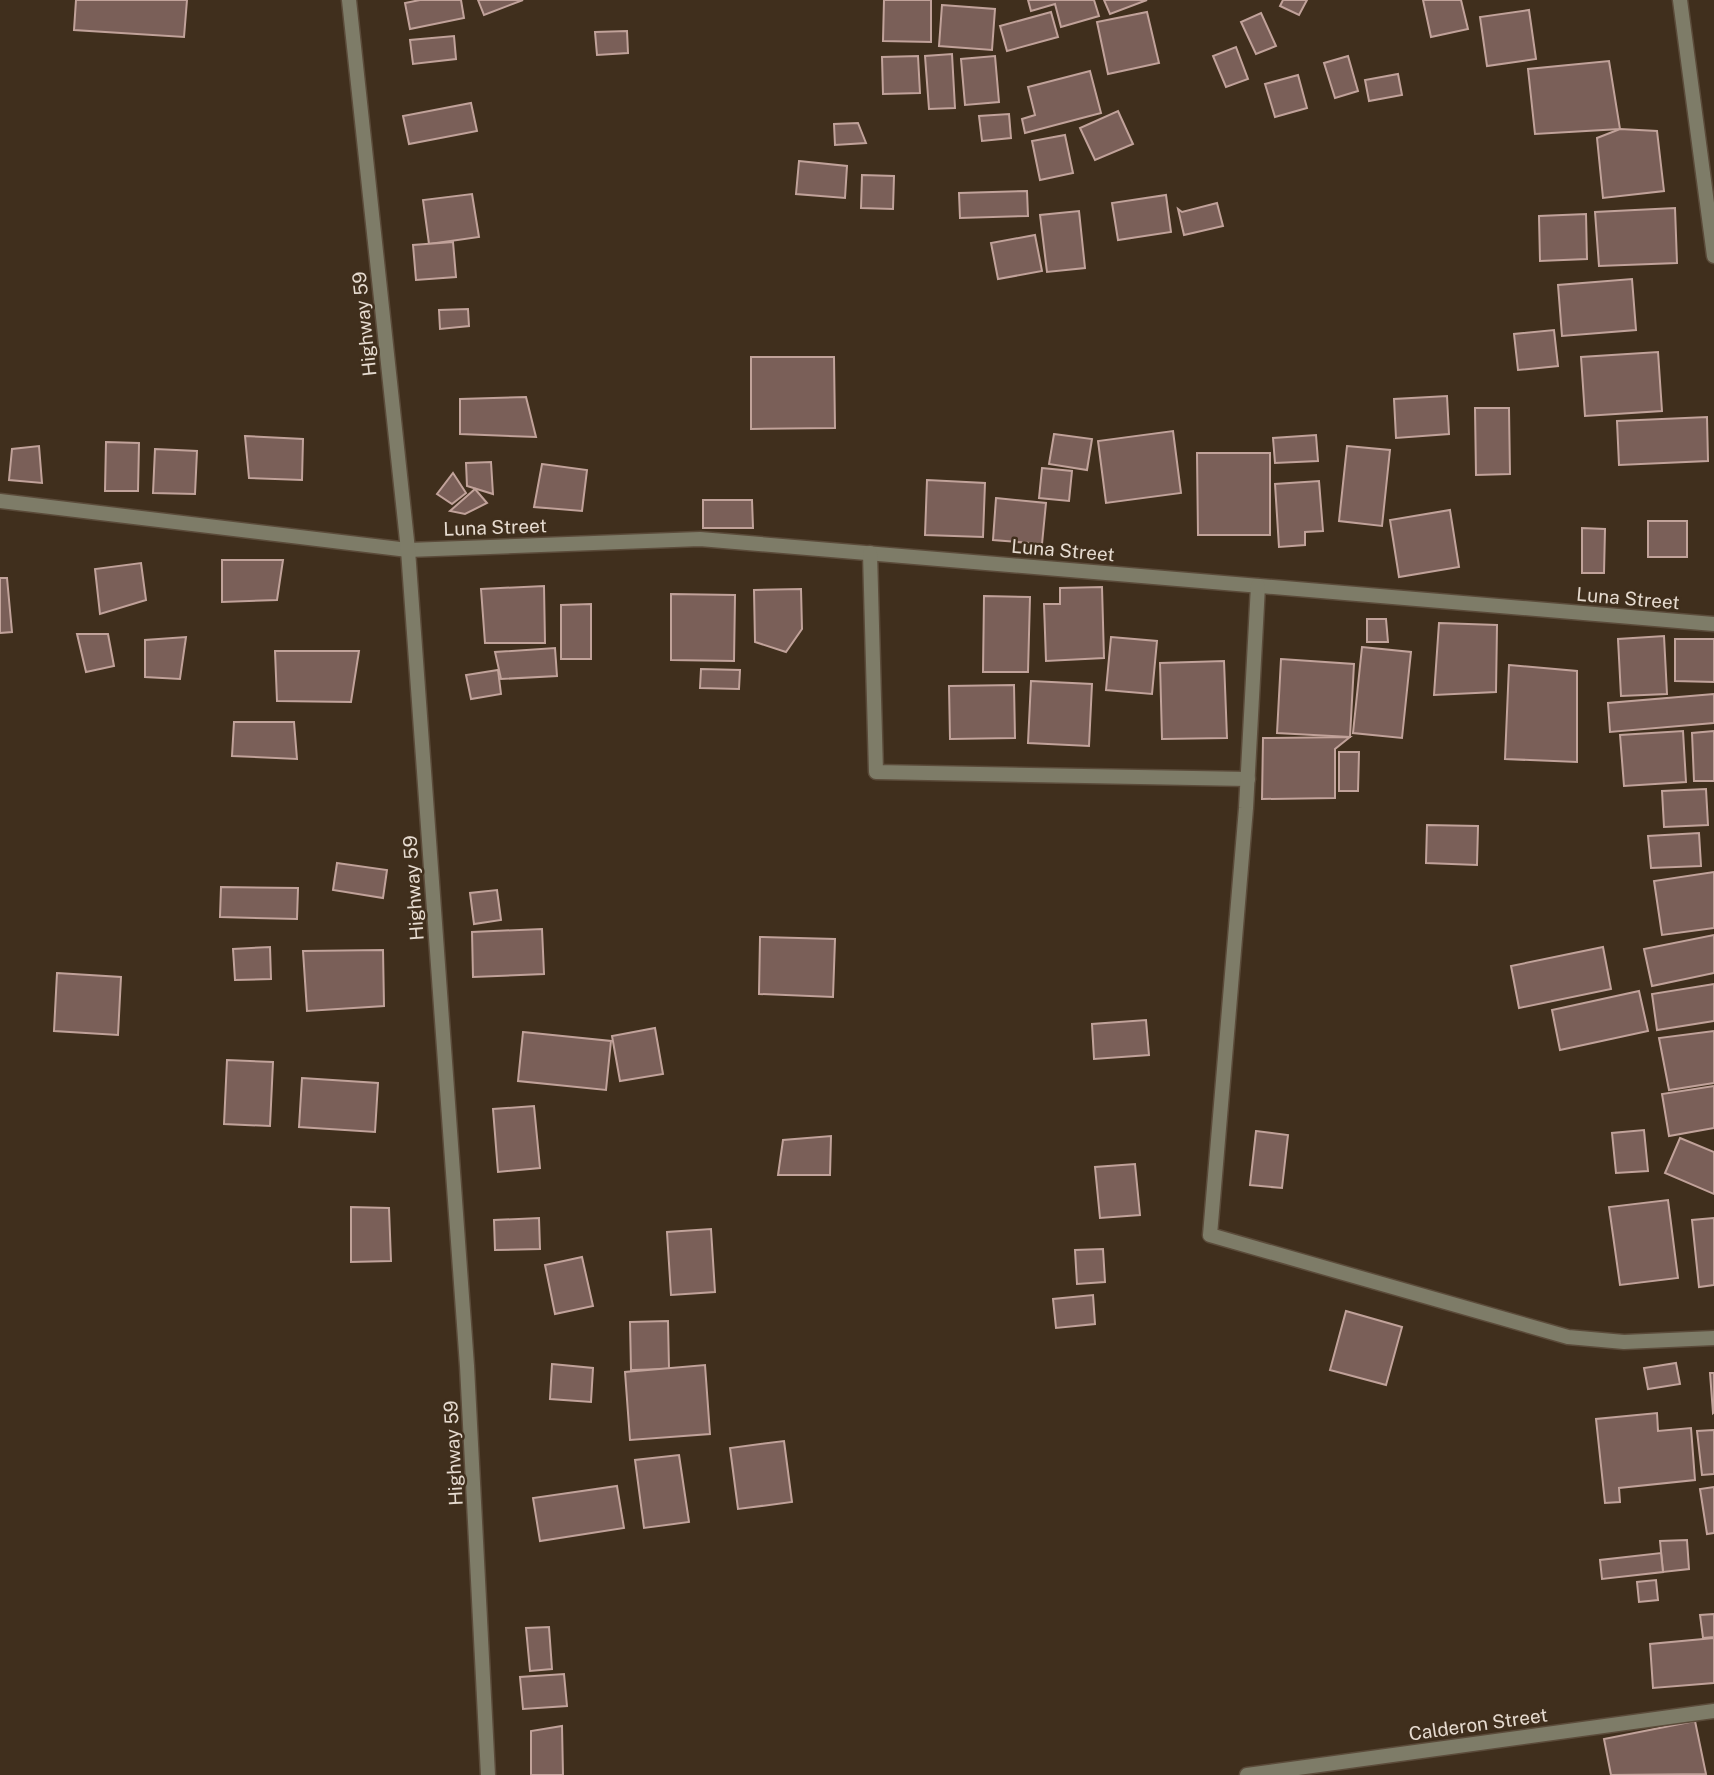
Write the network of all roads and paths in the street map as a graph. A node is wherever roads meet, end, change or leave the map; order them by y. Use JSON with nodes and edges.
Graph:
{"nodes":[{"id":1,"x":349,"y":0,"type":"edge"},
{"id":2,"x":1680,"y":0,"type":"edge"},
{"id":3,"x":1714,"y":256,"type":"edge"},
{"id":4,"x":0,"y":501,"type":"edge"},
{"id":5,"x":408,"y":550,"type":"junction"},
{"id":6,"x":870,"y":553,"type":"junction"},
{"id":7,"x":1258,"y":586,"type":"junction"},
{"id":8,"x":1714,"y":624,"type":"edge"},
{"id":9,"x":1248,"y":779,"type":"junction"},
{"id":10,"x":1714,"y":1338,"type":"edge"},
{"id":11,"x":1714,"y":1711,"type":"edge"},
{"id":12,"x":488,"y":1775,"type":"edge"},
{"id":13,"x":1247,"y":1775,"type":"edge"}],
"edges":[{"from":1,"to":5,"type":"street","name":"Highway 59"},
{"from":2,"to":3,"type":"street"},
{"from":4,"to":5,"type":"street","name":"Luna Street"},
{"from":5,"to":6,"type":"street","name":"Luna Street"},
{"from":5,"to":12,"type":"street","name":"Highway 59"},
{"from":6,"to":7,"type":"street","name":"Luna Street"},
{"from":6,"to":9,"type":"street"},
{"from":7,"to":8,"type":"street","name":"Luna Street"},
{"from":7,"to":9,"type":"street"},
{"from":9,"to":10,"type":"street"},
{"from":11,"to":13,"type":"street","name":"Calderon Street"}]}
